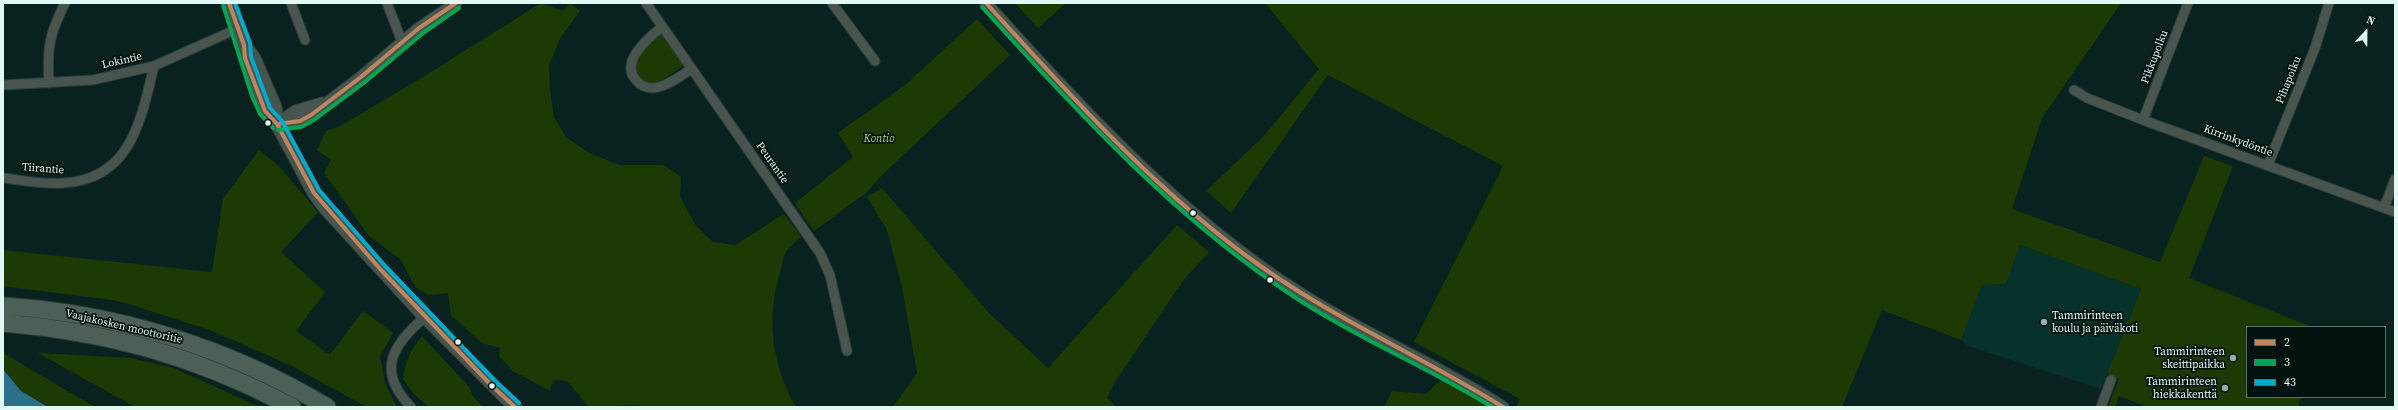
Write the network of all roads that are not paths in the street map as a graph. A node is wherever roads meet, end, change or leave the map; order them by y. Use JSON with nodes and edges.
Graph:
{"nodes":[{"id":1,"x":65,"y":3,"type":"edge"},
{"id":2,"x":229,"y":3,"type":"edge"},
{"id":3,"x":292,"y":3,"type":"edge"},
{"id":4,"x":387,"y":3,"type":"edge"},
{"id":5,"x":456,"y":3,"type":"edge"},
{"id":6,"x":646,"y":3,"type":"edge"},
{"id":7,"x":832,"y":3,"type":"edge"},
{"id":8,"x":986,"y":3,"type":"edge"},
{"id":9,"x":2188,"y":3,"type":"edge"},
{"id":10,"x":2329,"y":3,"type":"edge"},
{"id":11,"x":662,"y":27,"type":"junction"},
{"id":12,"x":239,"y":28,"type":"junction"},
{"id":13,"x":305,"y":40,"type":"dead end"},
{"id":14,"x":402,"y":42,"type":"junction"},
{"id":15,"x":875,"y":61,"type":"dead end"},
{"id":16,"x":154,"y":66,"type":"junction"},
{"id":17,"x":691,"y":69,"type":"junction"},
{"id":18,"x":49,"y":83,"type":"junction"},
{"id":19,"x":3,"y":85,"type":"edge"},
{"id":20,"x":2074,"y":90,"type":"dead end"},
{"id":21,"x":2144,"y":120,"type":"junction"},
{"id":22,"x":277,"y":124,"type":"junction"},
{"id":23,"x":2268,"y":165,"type":"junction"},
{"id":24,"x":3,"y":178,"type":"edge"},
{"id":25,"x":2395,"y":178,"type":"edge"},
{"id":26,"x":2384,"y":208,"type":"junction"},
{"id":27,"x":2395,"y":212,"type":"edge"},
{"id":28,"x":3,"y":306,"type":"edge"},
{"id":29,"x":425,"y":317,"type":"junction"},
{"id":30,"x":3,"y":323,"type":"edge"},
{"id":31,"x":847,"y":351,"type":"dead end"},
{"id":32,"x":2111,"y":380,"type":"dead end"},
{"id":33,"x":292,"y":407,"type":"edge"},
{"id":34,"x":327,"y":407,"type":"edge"},
{"id":35,"x":411,"y":407,"type":"edge"},
{"id":36,"x":515,"y":407,"type":"edge"},
{"id":37,"x":1503,"y":407,"type":"edge"},
{"id":38,"x":2101,"y":407,"type":"edge"}],
"edges":[{"from":1,"to":18,"type":"street"},
{"from":2,"to":12,"type":"main road"},
{"from":3,"to":13,"type":"street"},
{"from":4,"to":14,"type":"street"},
{"from":5,"to":14,"type":"street"},
{"from":6,"to":11,"type":"street","name":"Peurantie"},
{"from":7,"to":15,"type":"street"},
{"from":8,"to":37,"type":"street"},
{"from":9,"to":21,"type":"street","name":"Pikkupolku"},
{"from":10,"to":23,"type":"street","name":"Pihapolku"},
{"from":11,"to":17,"type":"street","name":"Peurantie"},
{"from":11,"to":17,"type":"street"},
{"from":12,"to":16,"type":"street","name":"Lokintie"},
{"from":12,"to":22,"type":"main road"},
{"from":14,"to":22,"type":"street"},
{"from":16,"to":18,"type":"street","name":"Lokintie"},
{"from":16,"to":24,"type":"street","name":"Tiirantie"},
{"from":17,"to":31,"type":"street","name":"Peurantie"},
{"from":18,"to":19,"type":"street","name":"Lokintie"},
{"from":20,"to":21,"type":"street","name":"Kirrinkydöntie"},
{"from":21,"to":23,"type":"street","name":"Kirrinkydöntie"},
{"from":22,"to":29,"type":"main road"},
{"from":23,"to":26,"type":"street","name":"Kirrinkydöntie"},
{"from":25,"to":26,"type":"street"},
{"from":26,"to":27,"type":"street","name":"Kirrinkydöntie"},
{"from":28,"to":34,"type":"highway","name":"Vaajakosken moottoritie"},
{"from":29,"to":35,"type":"street"},
{"from":29,"to":36,"type":"main road"},
{"from":30,"to":33,"type":"highway","name":"Vaajakosken moottoritie"},
{"from":32,"to":38,"type":"street"}]}
